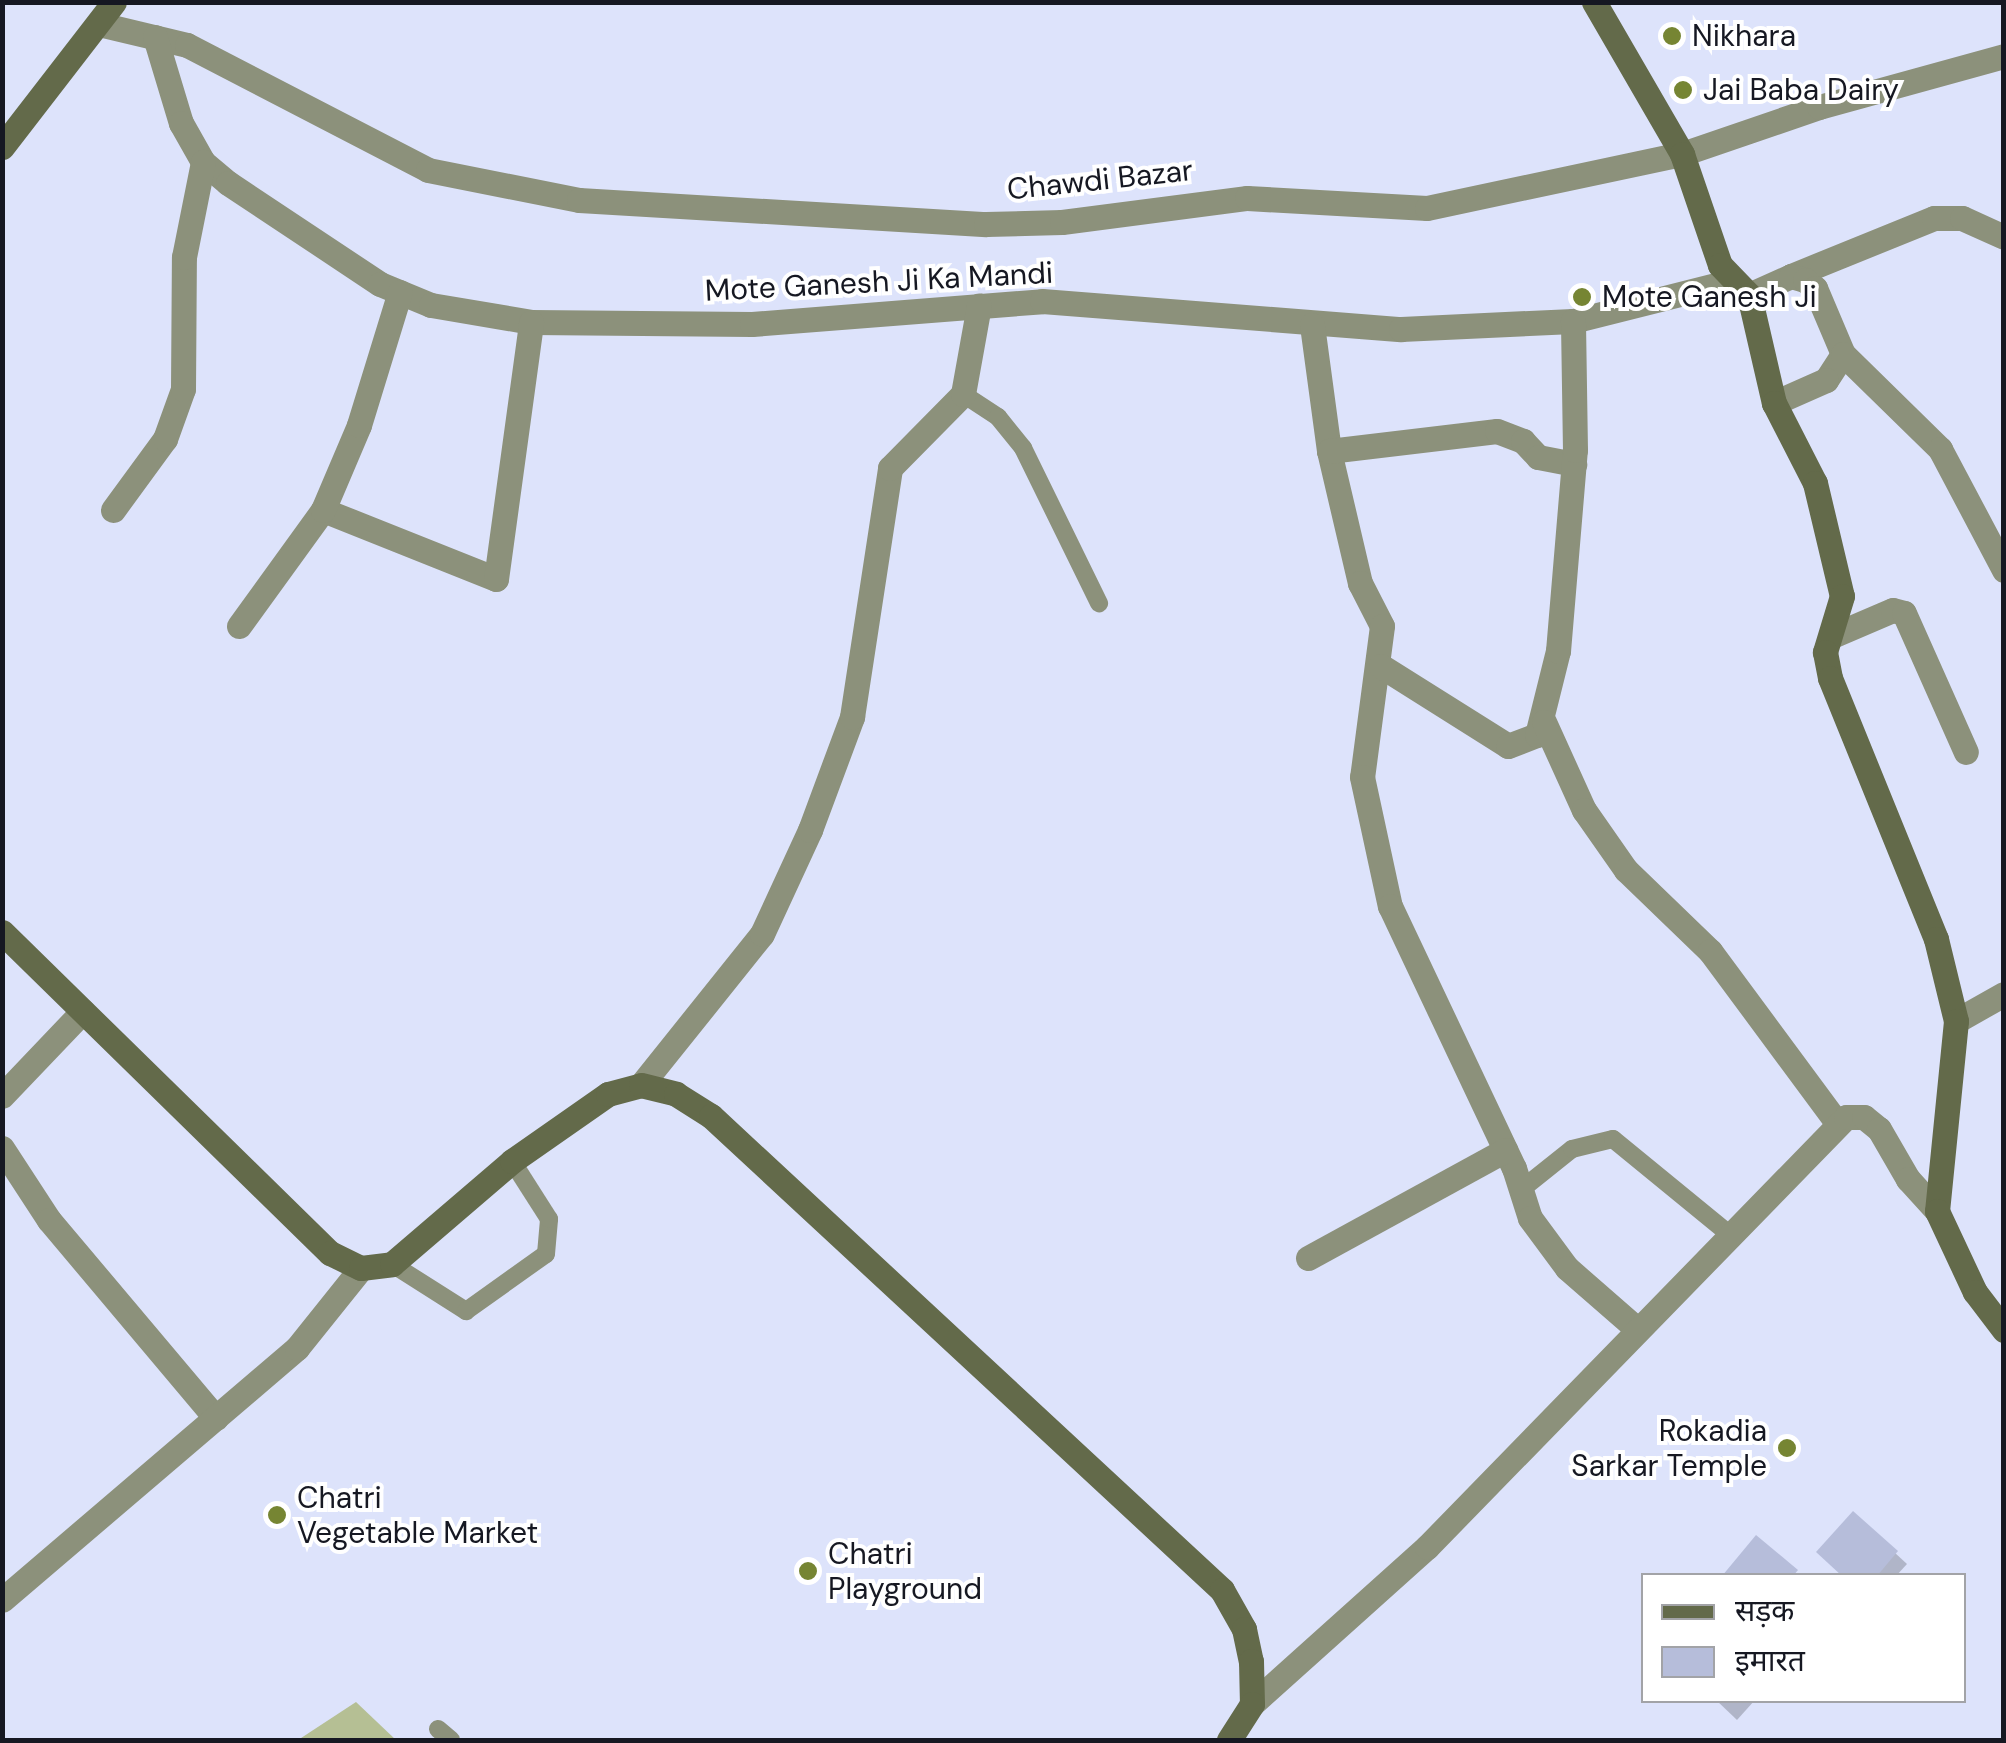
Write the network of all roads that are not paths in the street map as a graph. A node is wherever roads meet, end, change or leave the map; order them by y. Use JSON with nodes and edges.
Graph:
{"nodes":[{"id":1,"x":114,"y":2,"type":"edge"},
{"id":2,"x":1594,"y":2,"type":"edge"},
{"id":3,"x":99,"y":24,"type":"junction"},
{"id":4,"x":155,"y":38,"type":"junction"},
{"id":5,"x":2004,"y":56,"type":"edge"},
{"id":6,"x":2,"y":148,"type":"edge"},
{"id":7,"x":1682,"y":154,"type":"junction"},
{"id":8,"x":203,"y":162,"type":"junction"},
{"id":9,"x":2004,"y":238,"type":"edge"},
{"id":10,"x":1790,"y":276,"type":"junction"},
{"id":11,"x":1740,"y":288,"type":"junction"},
{"id":12,"x":400,"y":292,"type":"junction"},
{"id":13,"x":979,"y":306,"type":"junction"},
{"id":14,"x":1573,"y":321,"type":"junction"},
{"id":15,"x":531,"y":322,"type":"junction"},
{"id":16,"x":1312,"y":325,"type":"junction"},
{"id":17,"x":1842,"y":354,"type":"junction"},
{"id":18,"x":963,"y":394,"type":"junction"},
{"id":19,"x":1774,"y":404,"type":"junction"},
{"id":20,"x":1329,"y":451,"type":"junction"},
{"id":21,"x":1574,"y":464,"type":"junction"},
{"id":22,"x":113,"y":510,"type":"dead end"},
{"id":23,"x":323,"y":510,"type":"junction"},
{"id":24,"x":2004,"y":570,"type":"edge"},
{"id":25,"x":1100,"y":603,"type":"dead end"},
{"id":26,"x":239,"y":626,"type":"dead end"},
{"id":27,"x":1832,"y":636,"type":"junction"},
{"id":28,"x":1381,"y":666,"type":"junction"},
{"id":29,"x":1544,"y":722,"type":"junction"},
{"id":30,"x":1966,"y":752,"type":"dead end"},
{"id":31,"x":2,"y":932,"type":"edge"},
{"id":32,"x":2004,"y":994,"type":"edge"},
{"id":33,"x":83,"y":1011,"type":"junction"},
{"id":34,"x":1956,"y":1020,"type":"junction"},
{"id":35,"x":640,"y":1085,"type":"junction"},
{"id":36,"x":2,"y":1096,"type":"edge"},
{"id":37,"x":1838,"y":1124,"type":"junction"},
{"id":38,"x":2,"y":1148,"type":"edge"},
{"id":39,"x":1505,"y":1150,"type":"junction"},
{"id":40,"x":512,"y":1161,"type":"junction"},
{"id":41,"x":1522,"y":1189,"type":"junction"},
{"id":42,"x":1937,"y":1211,"type":"junction"},
{"id":43,"x":1729,"y":1234,"type":"junction"},
{"id":44,"x":1308,"y":1258,"type":"dead end"},
{"id":45,"x":392,"y":1264,"type":"junction"},
{"id":46,"x":362,"y":1268,"type":"junction"},
{"id":47,"x":1636,"y":1330,"type":"junction"},
{"id":48,"x":2004,"y":1330,"type":"edge"},
{"id":49,"x":216,"y":1418,"type":"junction"},
{"id":50,"x":2,"y":1600,"type":"edge"},
{"id":51,"x":1252,"y":1704,"type":"junction"},
{"id":52,"x":1229,"y":1740,"type":"edge"}],
"edges":[{"from":1,"to":3,"type":"street"},
{"from":2,"to":7,"type":"street"},
{"from":3,"to":4,"type":"street","name":"Chawdi Bazar"},
{"from":3,"to":6,"type":"street"},
{"from":4,"to":7,"type":"street","name":"Chawdi Bazar"},
{"from":4,"to":8,"type":"street"},
{"from":5,"to":7,"type":"street","name":"Chawdi Bazar"},
{"from":7,"to":11,"type":"street"},
{"from":8,"to":12,"type":"street","name":"Mote Ganesh Ji Ka Mandi"},
{"from":8,"to":22,"type":"street"},
{"from":9,"to":10,"type":"street","name":"Mote Ganesh Ji Ka Mandi"},
{"from":10,"to":11,"type":"street","name":"Mote Ganesh Ji Ka Mandi"},
{"from":10,"to":17,"type":"street"},
{"from":11,"to":14,"type":"street","name":"Mote Ganesh Ji Ka Mandi"},
{"from":11,"to":19,"type":"street"},
{"from":12,"to":15,"type":"street","name":"Mote Ganesh Ji Ka Mandi"},
{"from":12,"to":23,"type":"street"},
{"from":13,"to":15,"type":"street","name":"Mote Ganesh Ji Ka Mandi"},
{"from":13,"to":16,"type":"street","name":"Mote Ganesh Ji Ka Mandi"},
{"from":13,"to":18,"type":"street"},
{"from":14,"to":16,"type":"street","name":"Mote Ganesh Ji Ka Mandi"},
{"from":14,"to":21,"type":"street"},
{"from":15,"to":23,"type":"street"},
{"from":16,"to":20,"type":"street"},
{"from":17,"to":19,"type":"street"},
{"from":17,"to":24,"type":"street"},
{"from":18,"to":25,"type":"lane"},
{"from":18,"to":35,"type":"street"},
{"from":19,"to":27,"type":"street"},
{"from":20,"to":21,"type":"street"},
{"from":20,"to":28,"type":"street"},
{"from":21,"to":29,"type":"street"},
{"from":23,"to":26,"type":"street"},
{"from":27,"to":30,"type":"street"},
{"from":27,"to":34,"type":"street"},
{"from":28,"to":29,"type":"street"},
{"from":28,"to":39,"type":"street"},
{"from":29,"to":37,"type":"street"},
{"from":31,"to":33,"type":"street"},
{"from":32,"to":34,"type":"street"},
{"from":33,"to":36,"type":"street"},
{"from":33,"to":46,"type":"street"},
{"from":34,"to":42,"type":"street"},
{"from":35,"to":40,"type":"street"},
{"from":35,"to":51,"type":"street"},
{"from":37,"to":42,"type":"street"},
{"from":37,"to":43,"type":"street"},
{"from":38,"to":49,"type":"street"},
{"from":39,"to":41,"type":"street"},
{"from":39,"to":44,"type":"street"},
{"from":40,"to":45,"type":"street"},
{"from":40,"to":45,"type":"lane"},
{"from":41,"to":43,"type":"lane"},
{"from":41,"to":47,"type":"street"},
{"from":42,"to":48,"type":"street"},
{"from":43,"to":47,"type":"street"},
{"from":45,"to":46,"type":"street"},
{"from":46,"to":49,"type":"street"},
{"from":47,"to":51,"type":"street"},
{"from":49,"to":50,"type":"street"},
{"from":51,"to":52,"type":"street"}]}
